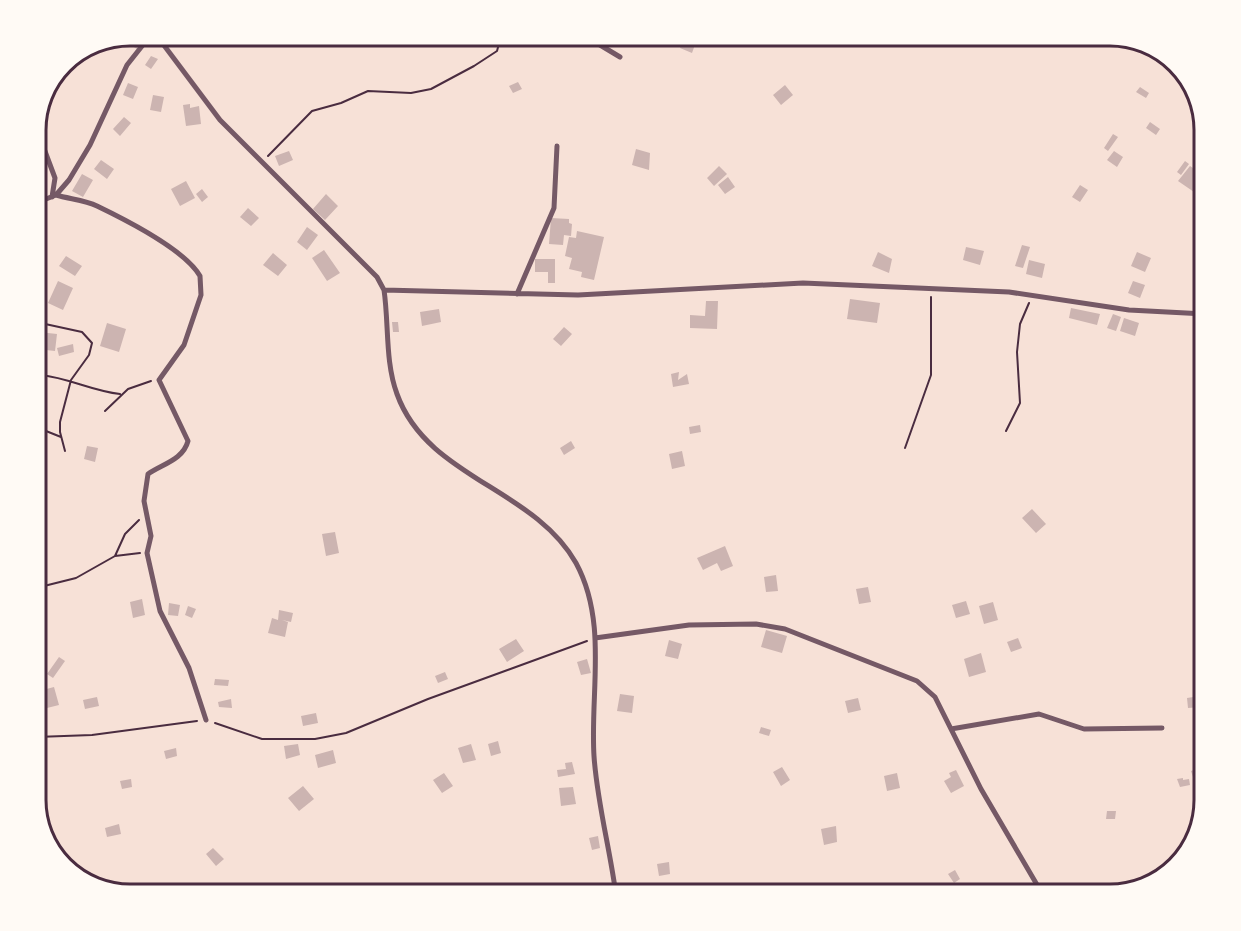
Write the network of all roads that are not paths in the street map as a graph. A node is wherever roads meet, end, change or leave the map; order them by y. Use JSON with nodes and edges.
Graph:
{"nodes":[{"id":1,"x":142,"y":46,"type":"edge"},
{"id":2,"x":165,"y":46,"type":"edge"},
{"id":3,"x":602,"y":46,"type":"edge"},
{"id":4,"x":620,"y":57,"type":"dead end"},
{"id":5,"x":557,"y":146,"type":"dead end"},
{"id":6,"x":47,"y":155,"type":"edge"},
{"id":7,"x":54,"y":196,"type":"junction"},
{"id":8,"x":47,"y":199,"type":"edge"},
{"id":9,"x":384,"y":291,"type":"junction"},
{"id":10,"x":517,"y":294,"type":"junction"},
{"id":11,"x":1194,"y":313,"type":"edge"},
{"id":12,"x":595,"y":638,"type":"junction"},
{"id":13,"x":206,"y":720,"type":"road end"},
{"id":14,"x":1162,"y":728,"type":"dead end"},
{"id":15,"x":951,"y":729,"type":"junction"},
{"id":16,"x":614,"y":884,"type":"edge"},
{"id":17,"x":1037,"y":884,"type":"edge"}],
"edges":[{"from":1,"to":7,"type":"street"},
{"from":2,"to":9,"type":"street"},
{"from":3,"to":4,"type":"street"},
{"from":5,"to":10,"type":"street"},
{"from":6,"to":7,"type":"street"},
{"from":7,"to":8,"type":"street"},
{"from":7,"to":13,"type":"street"},
{"from":9,"to":10,"type":"street"},
{"from":9,"to":12,"type":"street"},
{"from":10,"to":11,"type":"street"},
{"from":12,"to":15,"type":"street"},
{"from":12,"to":16,"type":"street"},
{"from":14,"to":15,"type":"street"},
{"from":15,"to":17,"type":"street"}]}
